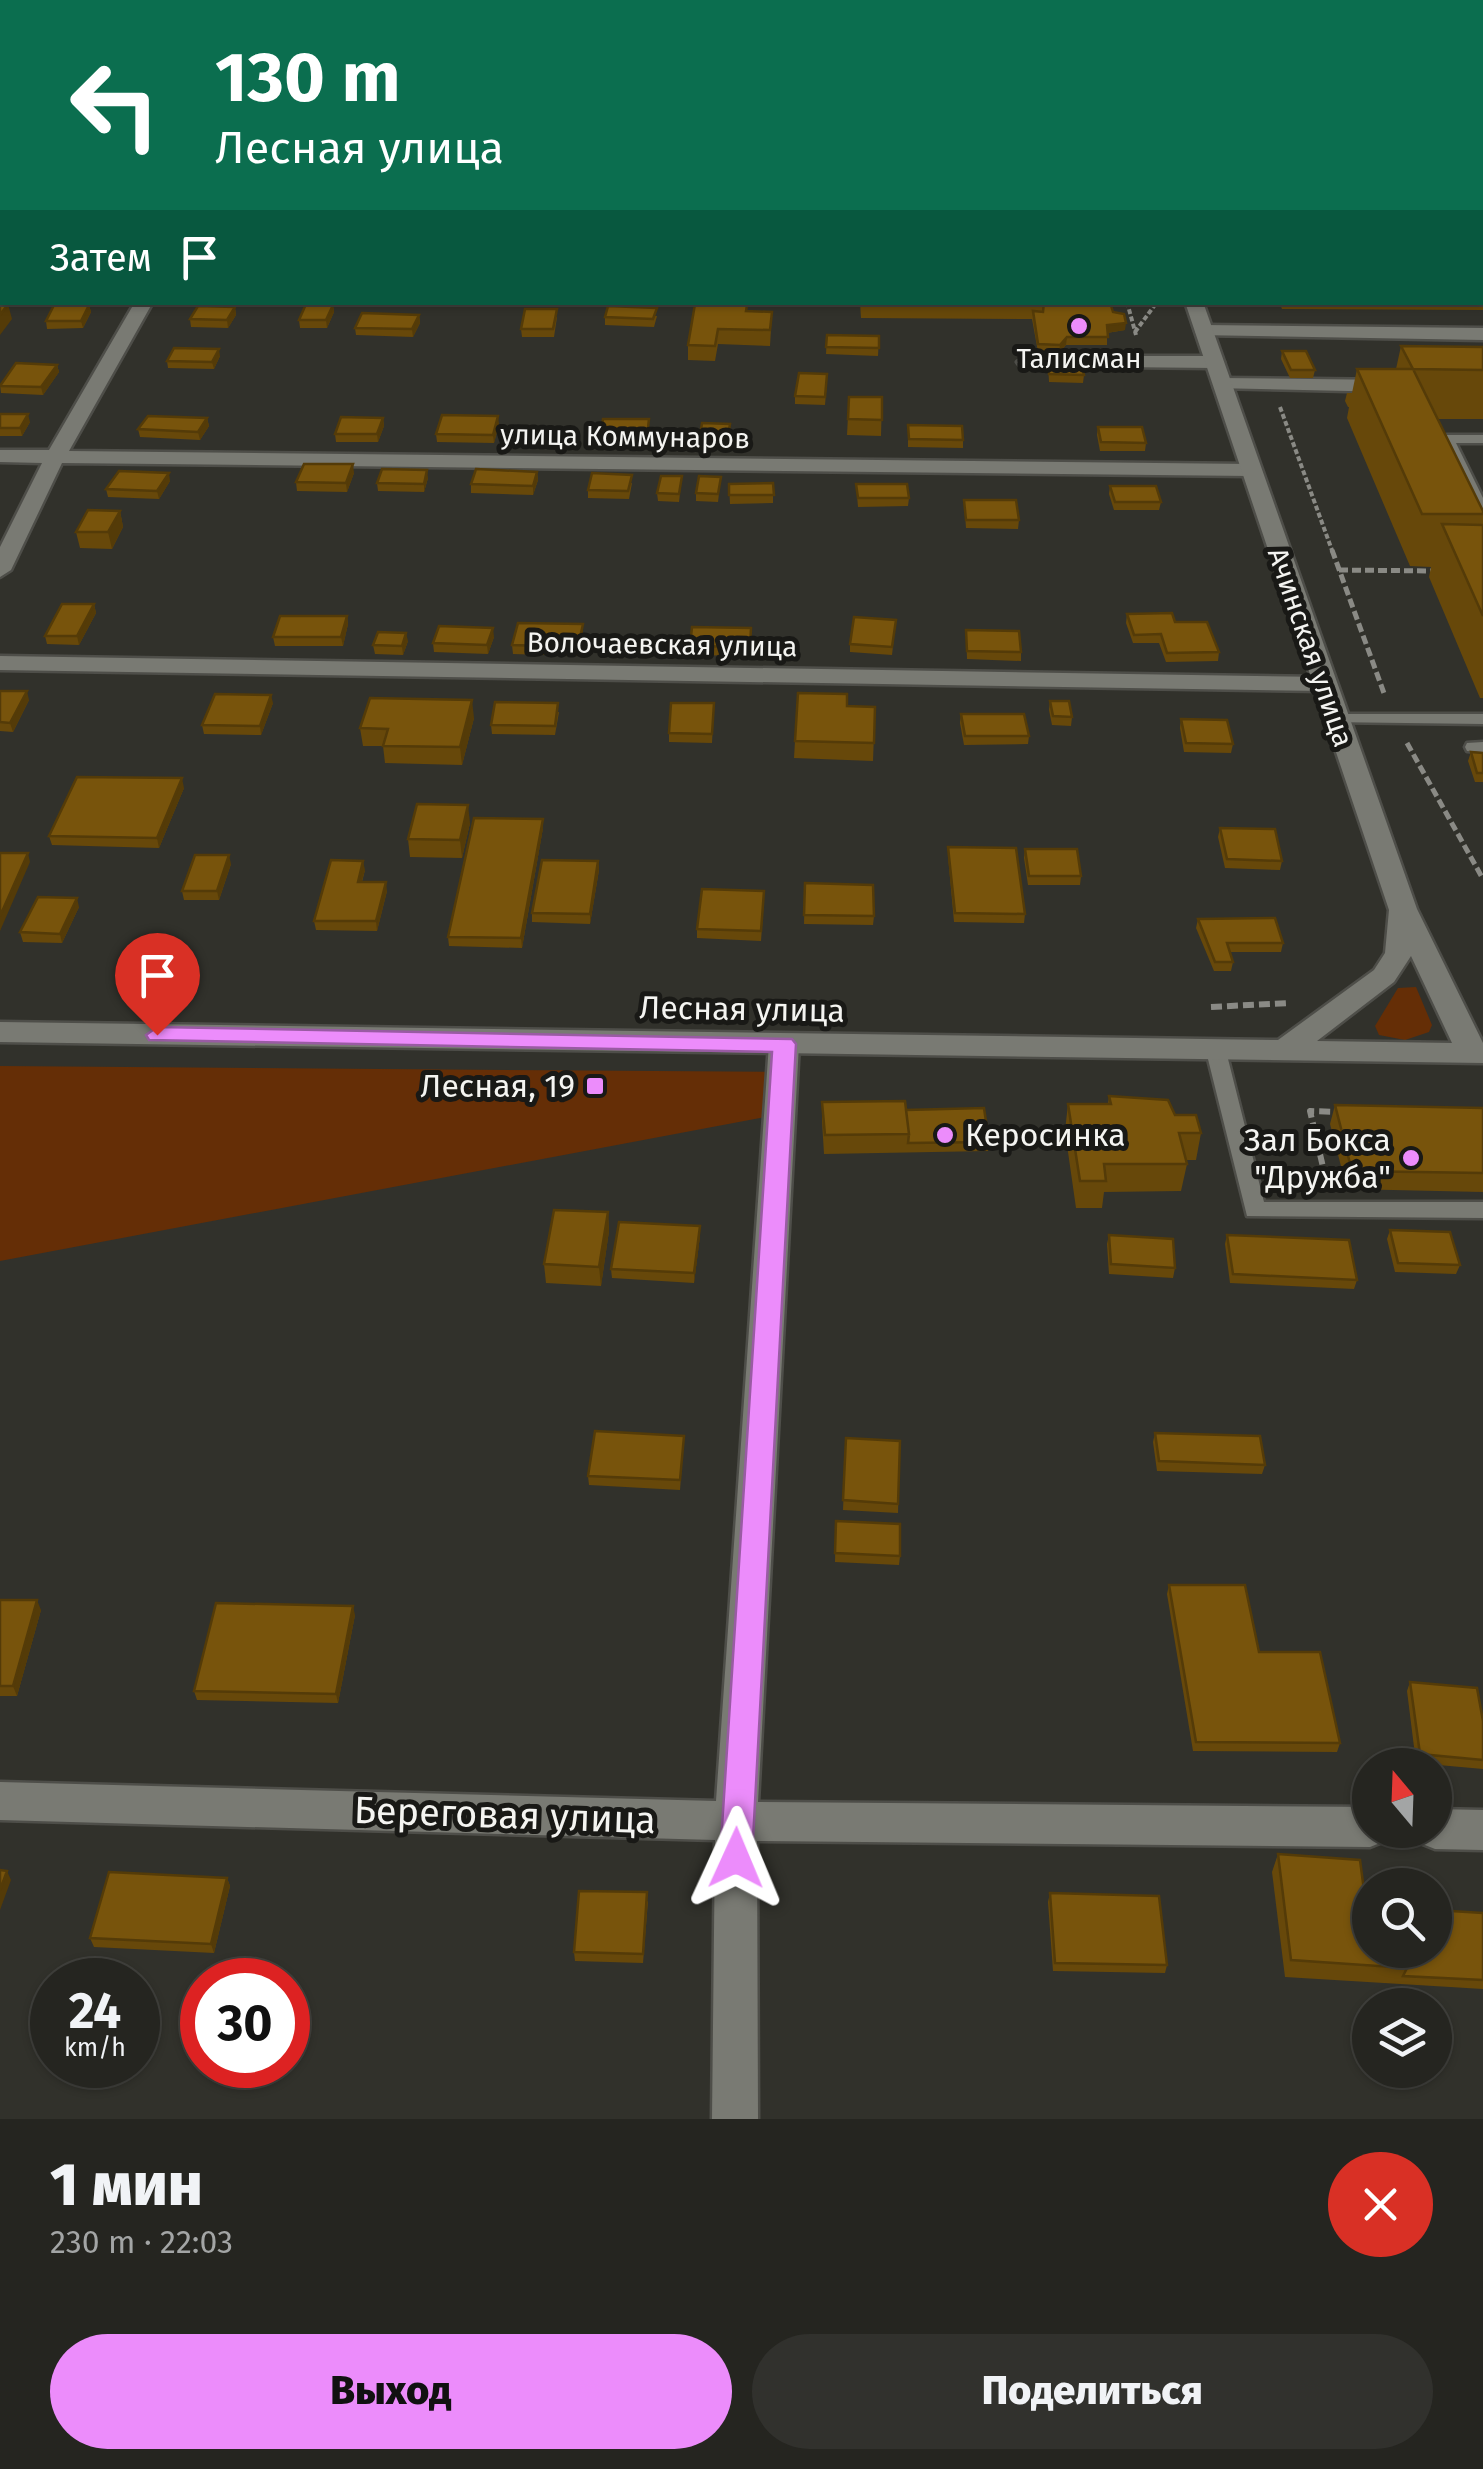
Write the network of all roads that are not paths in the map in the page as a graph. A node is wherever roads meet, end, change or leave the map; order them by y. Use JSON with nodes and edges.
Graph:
{"nodes":[{"id":1,"x":142,"y":305,"type":"edge"},
{"id":2,"x":1195,"y":305,"type":"edge"},
{"id":3,"x":1204,"y":331,"type":"junction"},
{"id":4,"x":1483,"y":334,"type":"edge"},
{"id":5,"x":1027,"y":362,"type":"dead end"},
{"id":6,"x":1218,"y":373,"type":"junction"},
{"id":7,"x":1406,"y":386,"type":"edge"},
{"id":8,"x":1483,"y":439,"type":"edge"},
{"id":9,"x":0,"y":456,"type":"edge"},
{"id":10,"x":55,"y":456,"type":"junction"},
{"id":11,"x":1250,"y":470,"type":"junction"},
{"id":12,"x":1483,"y":513,"type":"edge"},
{"id":13,"x":0,"y":570,"type":"edge"},
{"id":14,"x":0,"y":663,"type":"edge"},
{"id":15,"x":1323,"y":684,"type":"junction"},
{"id":16,"x":1334,"y":719,"type":"junction"},
{"id":17,"x":1483,"y":719,"type":"edge"},
{"id":18,"x":1403,"y":909,"type":"junction"},
{"id":19,"x":0,"y":1032,"type":"edge"},
{"id":20,"x":784,"y":1044,"type":"junction"},
{"id":21,"x":1216,"y":1051,"type":"junction"},
{"id":22,"x":1283,"y":1051,"type":"junction"},
{"id":23,"x":1478,"y":1053,"type":"edge"},
{"id":24,"x":1483,"y":1210,"type":"edge"},
{"id":25,"x":0,"y":1801,"type":"edge"},
{"id":26,"x":736,"y":1821,"type":"junction"},
{"id":27,"x":1352,"y":1826,"type":"edge"},
{"id":28,"x":1452,"y":1829,"type":"edge"},
{"id":29,"x":1483,"y":1830,"type":"edge"},
{"id":30,"x":735,"y":2119,"type":"edge"}],
"edges":[{"from":1,"to":10,"type":"street"},
{"from":2,"to":3,"type":"street","name":"Ачинская улица"},
{"from":3,"to":4,"type":"street"},
{"from":3,"to":6,"type":"street","name":"Ачинская улица"},
{"from":5,"to":6,"type":"street"},
{"from":6,"to":7,"type":"street"},
{"from":6,"to":11,"type":"street","name":"Ачинская улица"},
{"from":8,"to":12,"type":"lane"},
{"from":9,"to":10,"type":"street","name":"улица Коммунаров"},
{"from":10,"to":11,"type":"street","name":"улица Коммунаров"},
{"from":10,"to":13,"type":"street"},
{"from":11,"to":15,"type":"street","name":"Ачинская улица"},
{"from":14,"to":15,"type":"street","name":"Волочаевская улица"},
{"from":15,"to":16,"type":"street","name":"Ачинская улица"},
{"from":16,"to":17,"type":"lane"},
{"from":16,"to":18,"type":"street","name":"Ачинская улица"},
{"from":18,"to":22,"type":"street","name":"Ачинская улица"},
{"from":18,"to":23,"type":"street","name":"Ачинская улица"},
{"from":19,"to":20,"type":"street","name":"Лесная улица"},
{"from":20,"to":21,"type":"street","name":"Лесная улица"},
{"from":20,"to":26,"type":"street"},
{"from":21,"to":22,"type":"street","name":"Лесная улица"},
{"from":21,"to":24,"type":"lane"},
{"from":22,"to":23,"type":"street","name":"Лесная улица"},
{"from":25,"to":26,"type":"street","name":"Береговая улица"},
{"from":26,"to":27,"type":"street","name":"Береговая улица"},
{"from":26,"to":30,"type":"street"},
{"from":28,"to":29,"type":"street"}]}
